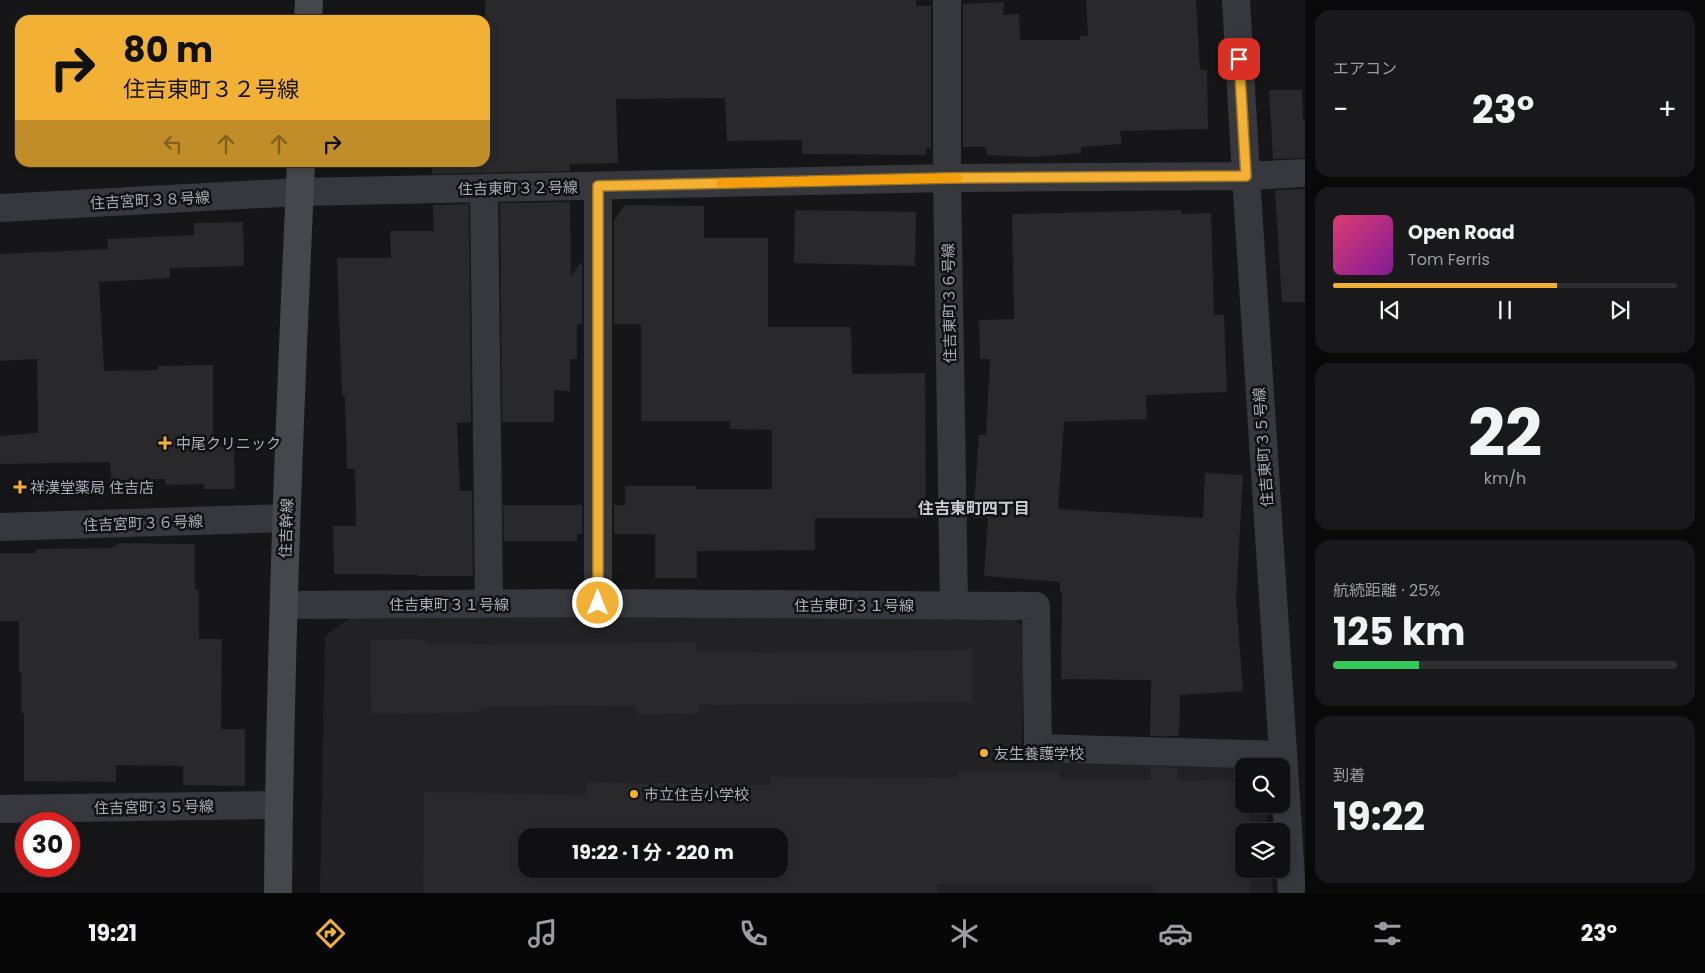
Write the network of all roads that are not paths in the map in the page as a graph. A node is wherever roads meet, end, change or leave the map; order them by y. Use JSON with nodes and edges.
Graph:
{"nodes":[{"id":1,"x":309,"y":0,"type":"edge"},
{"id":2,"x":946,"y":0,"type":"edge"},
{"id":3,"x":1236,"y":0,"type":"edge"},
{"id":4,"x":308,"y":15,"type":"edge"},
{"id":5,"x":301,"y":167,"type":"edge"},
{"id":6,"x":1305,"y":173,"type":"edge"},
{"id":7,"x":1246,"y":176,"type":"junction"},
{"id":8,"x":947,"y":178,"type":"junction"},
{"id":9,"x":598,"y":186,"type":"junction"},
{"id":10,"x":484,"y":188,"type":"junction"},
{"id":11,"x":300,"y":192,"type":"junction"},
{"id":12,"x":0,"y":208,"type":"edge"},
{"id":13,"x":286,"y":518,"type":"junction"},
{"id":14,"x":0,"y":527,"type":"edge"},
{"id":15,"x":489,"y":603,"type":"junction"},
{"id":16,"x":598,"y":603,"type":"junction"},
{"id":17,"x":285,"y":605,"type":"junction"},
{"id":18,"x":954,"y":605,"type":"junction"},
{"id":19,"x":1282,"y":755,"type":"junction"},
{"id":20,"x":279,"y":805,"type":"junction"},
{"id":21,"x":0,"y":809,"type":"edge"},
{"id":22,"x":278,"y":893,"type":"edge"},
{"id":23,"x":1292,"y":893,"type":"edge"}],
"edges":[{"from":1,"to":4,"type":"street"},
{"from":2,"to":8,"type":"street","name":"住吉東町３６号線"},
{"from":3,"to":7,"type":"street","name":"住吉東町３５号線"},
{"from":5,"to":11,"type":"street","name":"住吉幹線"},
{"from":6,"to":7,"type":"street","name":"住吉東町３２号線"},
{"from":7,"to":8,"type":"street","name":"住吉東町３２号線"},
{"from":7,"to":19,"type":"street","name":"住吉東町３５号線"},
{"from":8,"to":9,"type":"street","name":"住吉東町３２号線"},
{"from":8,"to":18,"type":"street","name":"住吉東町３６号線"},
{"from":9,"to":10,"type":"street","name":"住吉東町３２号線"},
{"from":9,"to":16,"type":"street"},
{"from":10,"to":11,"type":"street","name":"住吉東町３２号線"},
{"from":10,"to":15,"type":"street"},
{"from":11,"to":12,"type":"street","name":"住吉宮町３８号線"},
{"from":11,"to":13,"type":"street","name":"住吉幹線"},
{"from":13,"to":14,"type":"street","name":"住吉宮町３６号線"},
{"from":13,"to":17,"type":"street","name":"住吉幹線"},
{"from":15,"to":16,"type":"street","name":"住吉東町３１号線"},
{"from":15,"to":17,"type":"street","name":"住吉東町３１号線"},
{"from":16,"to":18,"type":"street","name":"住吉東町３１号線"},
{"from":17,"to":20,"type":"street","name":"住吉幹線"},
{"from":18,"to":19,"type":"street","name":"住吉東町３１号線"},
{"from":19,"to":23,"type":"street","name":"住吉東町３５号線"},
{"from":20,"to":21,"type":"street","name":"住吉宮町３５号線"},
{"from":20,"to":22,"type":"street","name":"住吉幹線"}]}
